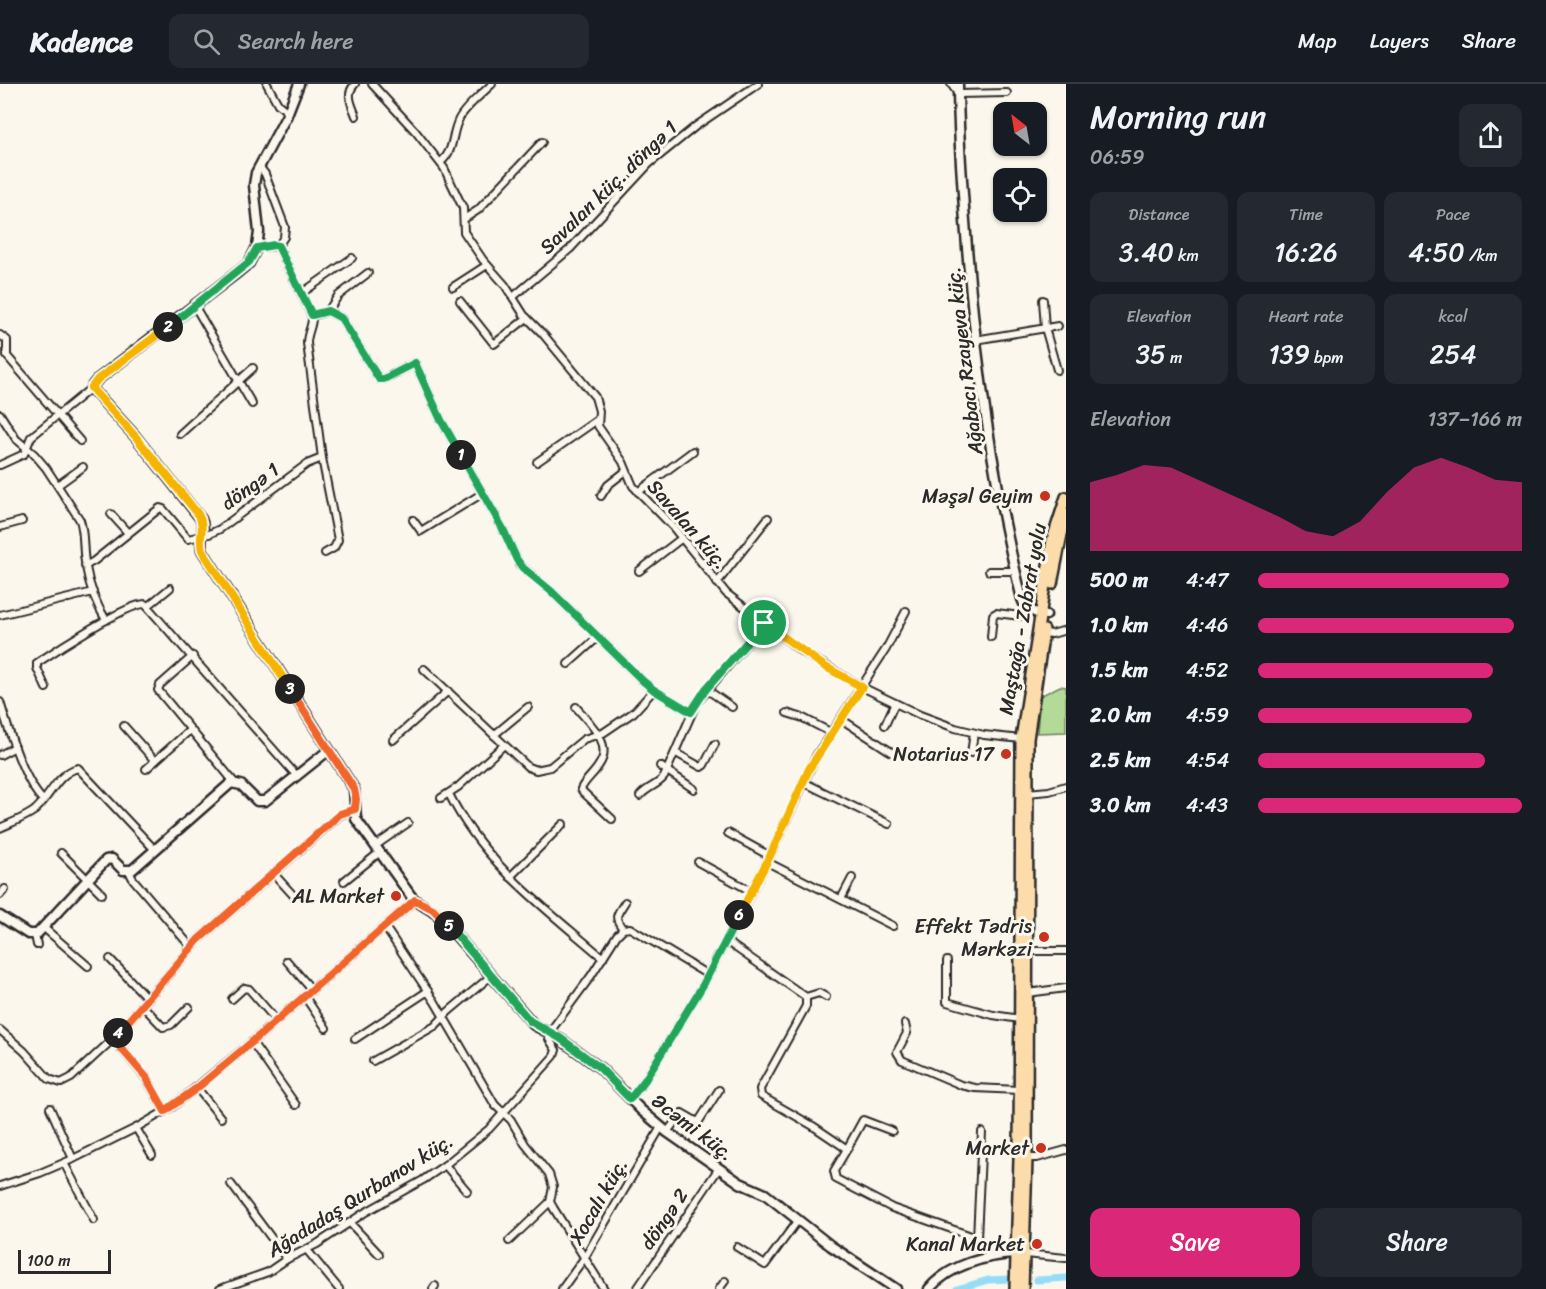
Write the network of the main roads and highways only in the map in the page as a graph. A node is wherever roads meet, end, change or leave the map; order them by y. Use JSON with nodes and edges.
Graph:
{"nodes":[{"id":1,"x":1066,"y":497,"type":"edge"},
{"id":2,"x":1066,"y":514,"type":"edge"},
{"id":3,"x":1043,"y":614,"type":"junction"},
{"id":4,"x":1021,"y":1254,"type":"junction"},
{"id":5,"x":1015,"y":1289,"type":"edge"},
{"id":6,"x":1023,"y":1289,"type":"edge"}],
"edges":[{"from":1,"to":3,"type":"main road","name":"Maştağa - Zabrat yolu"},
{"from":2,"to":3,"type":"main road"},
{"from":3,"to":4,"type":"main road"},
{"from":3,"to":4,"type":"main road","name":"Maştağa - Zabrat yolu"},
{"from":4,"to":5,"type":"main road","name":"Maştağa - Zabrat yolu"},
{"from":4,"to":6,"type":"main road"}]}
